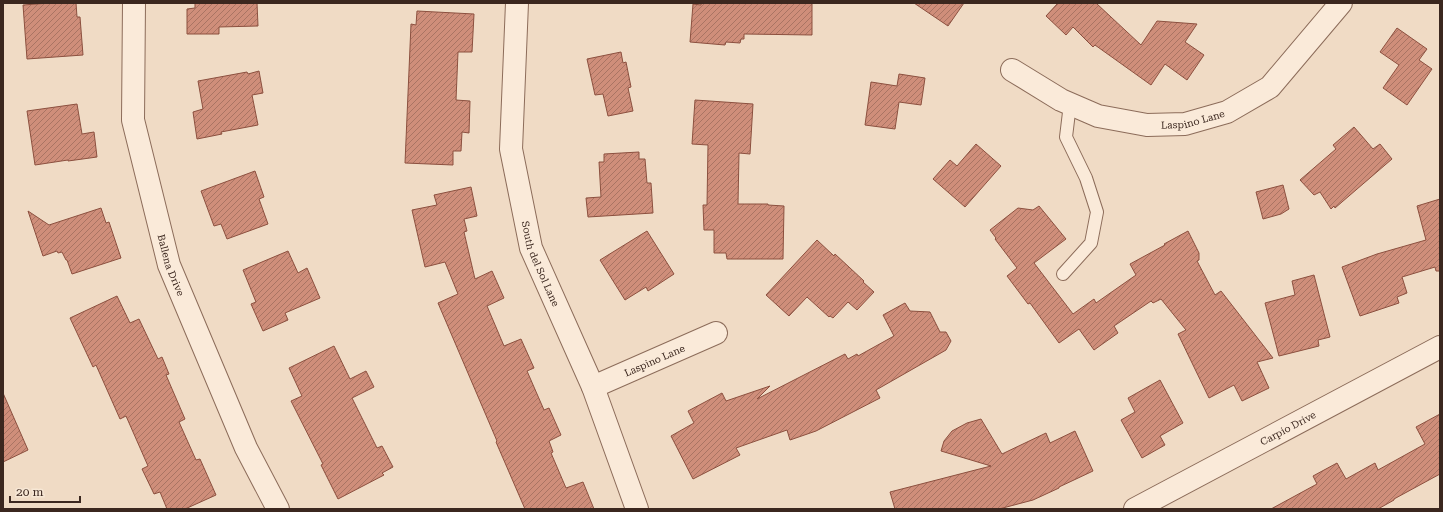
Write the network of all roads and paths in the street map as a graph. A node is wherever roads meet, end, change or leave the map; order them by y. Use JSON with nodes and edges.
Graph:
{"nodes":[{"id":1,"x":134,"y":3,"type":"edge"},
{"id":2,"x":517,"y":3,"type":"edge"},
{"id":3,"x":1341,"y":3,"type":"edge"},
{"id":4,"x":1012,"y":70,"type":"dead end"},
{"id":5,"x":1070,"y":104,"type":"junction"},
{"id":6,"x":1063,"y":274,"type":"dead end"},
{"id":7,"x":716,"y":333,"type":"dead end"},
{"id":8,"x":1440,"y":347,"type":"edge"},
{"id":9,"x":593,"y":387,"type":"junction"},
{"id":10,"x":278,"y":509,"type":"edge"},
{"id":11,"x":637,"y":509,"type":"edge"},
{"id":12,"x":1134,"y":509,"type":"edge"}],
"edges":[{"from":1,"to":10,"type":"street","name":"Ballena Drive"},
{"from":2,"to":9,"type":"street","name":"South del Sol Lane"},
{"from":3,"to":5,"type":"street","name":"Laspino Lane"},
{"from":4,"to":5,"type":"street","name":"Laspino Lane"},
{"from":5,"to":6,"type":"lane"},
{"from":7,"to":9,"type":"street","name":"Laspino Lane"},
{"from":8,"to":12,"type":"street","name":"Carpio Drive"},
{"from":9,"to":11,"type":"street","name":"South del Sol Lane"}]}
